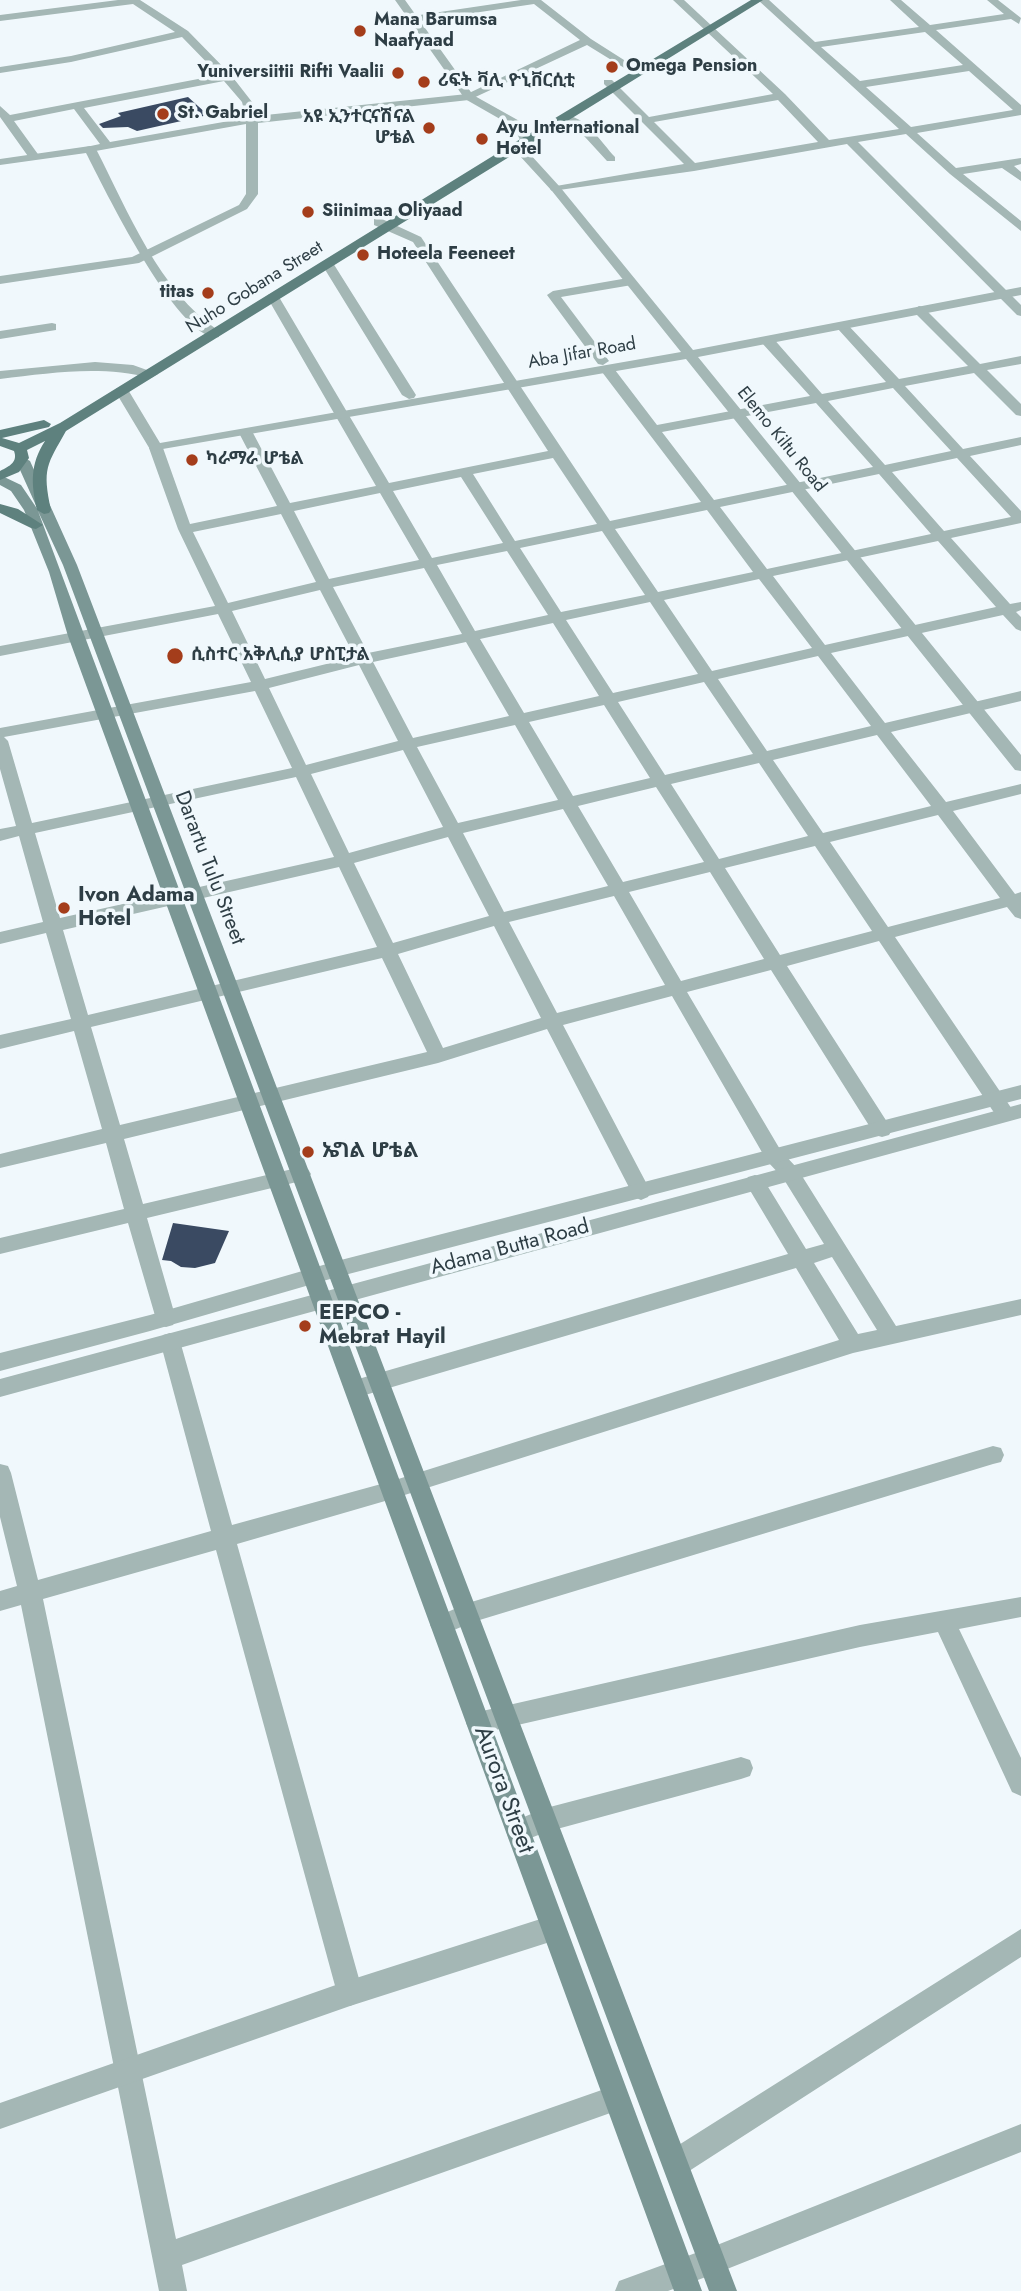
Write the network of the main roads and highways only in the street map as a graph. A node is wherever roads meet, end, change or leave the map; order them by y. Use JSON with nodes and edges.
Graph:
{"nodes":[{"id":1,"x":743,"y":0,"type":"edge"},
{"id":2,"x":758,"y":0,"type":"edge"},
{"id":3,"x":706,"y":27,"type":"junction"},
{"id":4,"x":610,"y":84,"type":"junction"},
{"id":5,"x":525,"y":137,"type":"junction"},
{"id":6,"x":383,"y":224,"type":"junction"},
{"id":7,"x":209,"y":332,"type":"junction"},
{"id":8,"x":65,"y":426,"type":"junction"},
{"id":9,"x":10,"y":445,"type":"edge"},
{"id":10,"x":0,"y":477,"type":"edge"},
{"id":11,"x":0,"y":508,"type":"edge"},
{"id":12,"x":40,"y":517,"type":"junction"},
{"id":13,"x":317,"y":1289,"type":"joint"},
{"id":14,"x":346,"y":1293,"type":"joint"},
{"id":15,"x":685,"y":2281,"type":"edge"},
{"id":16,"x":723,"y":2291,"type":"edge"}],
"edges":[{"from":1,"to":3,"type":"main road","name":"Nuho Gobana Street"},
{"from":2,"to":3,"type":"main road","name":"Nuho Gobana Street"},
{"from":3,"to":4,"type":"main road","name":"Nuho Gobana Street"},
{"from":3,"to":4,"type":"main road","name":"Nuho Gobana Street"},
{"from":4,"to":5,"type":"main road","name":"Nuho Gobana Street"},
{"from":4,"to":5,"type":"main road","name":"Nuho Gobana Street"},
{"from":5,"to":6,"type":"main road","name":"Nuho Gobana Street"},
{"from":6,"to":7,"type":"main road","name":"Nuho Gobana Street"},
{"from":6,"to":7,"type":"main road","name":"Nuho Gobana Street"},
{"from":7,"to":8,"type":"main road","name":"Nuho Gobana Street"},
{"from":7,"to":9,"type":"main road","name":"Nuho Gobana Street"},
{"from":8,"to":9,"type":"main road","name":"Nuho Gobana Street"},
{"from":8,"to":12,"type":"main road"},
{"from":9,"to":10,"type":"main road"},
{"from":9,"to":12,"type":"main road","name":"Darartu Tulu Street"},
{"from":10,"to":12,"type":"main road"},
{"from":11,"to":12,"type":"main road"},
{"from":12,"to":13,"type":"main road","name":"Darartu Tulu Street"},
{"from":12,"to":14,"type":"main road","name":"Darartu Tulu Street"},
{"from":13,"to":15,"type":"main road","name":"Aurora Street"},
{"from":14,"to":16,"type":"main road","name":"Aurora Street"}]}
